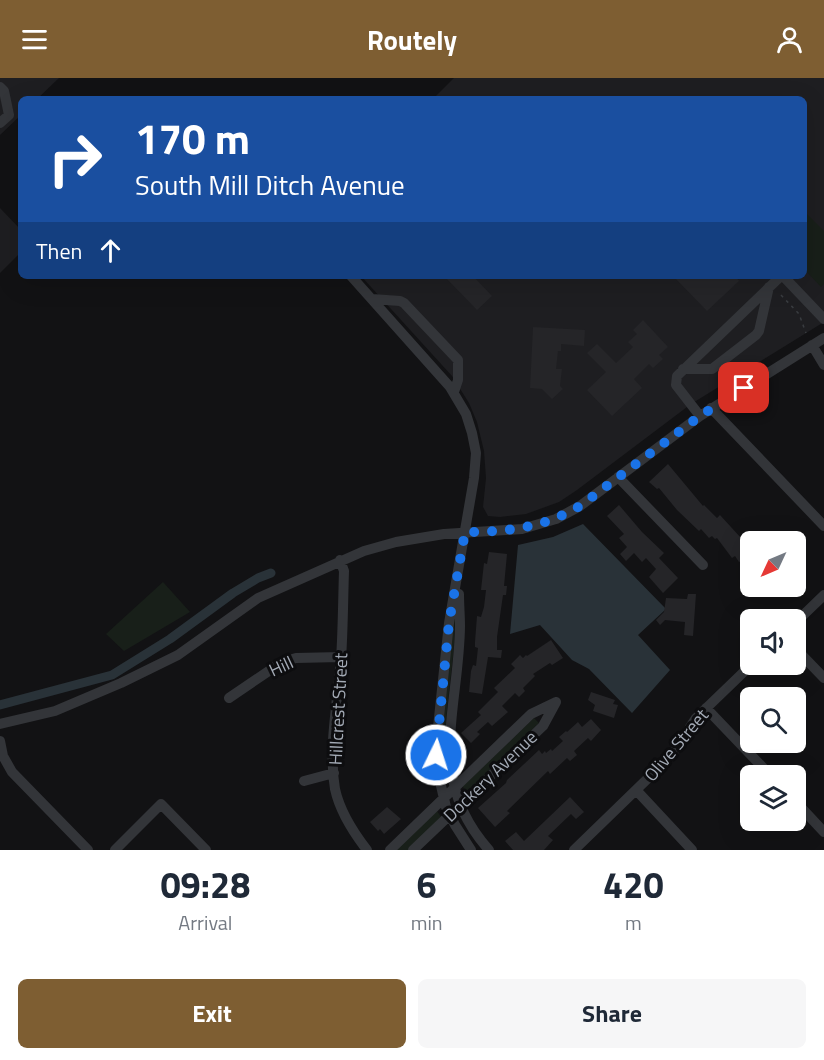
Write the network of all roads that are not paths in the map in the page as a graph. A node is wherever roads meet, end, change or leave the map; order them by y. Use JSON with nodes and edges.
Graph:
{"nodes":[{"id":1,"x":0,"y":87,"type":"edge"},
{"id":2,"x":0,"y":123,"type":"edge"},
{"id":3,"x":354,"y":279,"type":"edge"},
{"id":4,"x":779,"y":279,"type":"edge"},
{"id":5,"x":785,"y":279,"type":"edge"},
{"id":6,"x":770,"y":287,"type":"junction"},
{"id":7,"x":372,"y":299,"type":"junction"},
{"id":8,"x":824,"y":319,"type":"edge"},
{"id":9,"x":824,"y":338,"type":"edge"},
{"id":10,"x":813,"y":345,"type":"junction"},
{"id":11,"x":824,"y":365,"type":"edge"},
{"id":12,"x":683,"y":369,"type":"junction"},
{"id":13,"x":454,"y":392,"type":"junction"},
{"id":14,"x":711,"y":408,"type":"junction"},
{"id":15,"x":700,"y":416,"type":"junction"},
{"id":16,"x":618,"y":477,"type":"junction"},
{"id":17,"x":824,"y":526,"type":"edge"},
{"id":18,"x":465,"y":532,"type":"junction"},
{"id":19,"x":340,"y":560,"type":"junction"},
{"id":20,"x":703,"y":565,"type":"dead end"},
{"id":21,"x":458,"y":575,"type":"junction"},
{"id":22,"x":824,"y":595,"type":"edge"},
{"id":23,"x":806,"y":612,"type":"edge"},
{"id":24,"x":341,"y":657,"type":"junction"},
{"id":25,"x":806,"y":659,"type":"edge"},
{"id":26,"x":740,"y":675,"type":"edge"},
{"id":27,"x":824,"y":678,"type":"edge"},
{"id":28,"x":229,"y":698,"type":"dead end"},
{"id":29,"x":706,"y":708,"type":"junction"},
{"id":30,"x":0,"y":724,"type":"edge"},
{"id":31,"x":0,"y":741,"type":"edge"},
{"id":32,"x":760,"y":765,"type":"edge"},
{"id":33,"x":334,"y":773,"type":"junction"},
{"id":34,"x":304,"y":781,"type":"dead end"},
{"id":35,"x":454,"y":787,"type":"junction"},
{"id":36,"x":637,"y":791,"type":"junction"},
{"id":37,"x":444,"y":798,"type":"junction"},
{"id":38,"x":460,"y":805,"type":"junction"},
{"id":39,"x":806,"y":813,"type":"edge"},
{"id":40,"x":450,"y":815,"type":"junction"},
{"id":41,"x":824,"y":832,"type":"edge"},
{"id":42,"x":88,"y":850,"type":"edge"},
{"id":43,"x":115,"y":850,"type":"edge"},
{"id":44,"x":206,"y":850,"type":"edge"},
{"id":45,"x":367,"y":850,"type":"edge"},
{"id":46,"x":390,"y":850,"type":"edge"},
{"id":47,"x":413,"y":850,"type":"edge"},
{"id":48,"x":471,"y":850,"type":"edge"},
{"id":49,"x":489,"y":850,"type":"edge"},
{"id":50,"x":574,"y":850,"type":"edge"},
{"id":51,"x":692,"y":850,"type":"edge"}],
"edges":[{"from":1,"to":2,"type":"street"},
{"from":3,"to":7,"type":"street"},
{"from":4,"to":6,"type":"street"},
{"from":5,"to":8,"type":"street"},
{"from":6,"to":12,"type":"street"},
{"from":6,"to":12,"type":"street"},
{"from":7,"to":13,"type":"street"},
{"from":7,"to":13,"type":"street"},
{"from":9,"to":10,"type":"street"},
{"from":10,"to":11,"type":"street"},
{"from":10,"to":14,"type":"street"},
{"from":12,"to":15,"type":"street"},
{"from":13,"to":18,"type":"street"},
{"from":14,"to":15,"type":"street"},
{"from":14,"to":17,"type":"street"},
{"from":15,"to":16,"type":"street"},
{"from":16,"to":18,"type":"street"},
{"from":16,"to":20,"type":"street"},
{"from":18,"to":19,"type":"street"},
{"from":18,"to":21,"type":"street"},
{"from":19,"to":24,"type":"street","name":"Hillcrest Street"},
{"from":19,"to":30,"type":"street"},
{"from":21,"to":35,"type":"street"},
{"from":21,"to":37,"type":"street"},
{"from":22,"to":23,"type":"street"},
{"from":24,"to":28,"type":"street","name":"Hill"},
{"from":24,"to":33,"type":"street","name":"Hillcrest Street"},
{"from":25,"to":27,"type":"street"},
{"from":26,"to":29,"type":"street","name":"Olive Street"},
{"from":29,"to":32,"type":"street"},
{"from":29,"to":36,"type":"street","name":"Olive Street"},
{"from":31,"to":42,"type":"street"},
{"from":33,"to":34,"type":"street"},
{"from":33,"to":45,"type":"street","name":"Hillcrest Street"},
{"from":35,"to":37,"type":"street","name":"Dockery Avenue"},
{"from":35,"to":38,"type":"street"},
{"from":35,"to":38,"type":"street","name":"Dockery Avenue"},
{"from":36,"to":50,"type":"street","name":"Olive Street"},
{"from":36,"to":51,"type":"street"},
{"from":37,"to":40,"type":"street"},
{"from":37,"to":46,"type":"street","name":"Dockery Avenue"},
{"from":38,"to":40,"type":"street","name":"Dockery Avenue"},
{"from":38,"to":49,"type":"street"},
{"from":39,"to":41,"type":"street"},
{"from":40,"to":47,"type":"street","name":"Dockery Avenue"},
{"from":40,"to":48,"type":"street"},
{"from":43,"to":44,"type":"street"}]}
